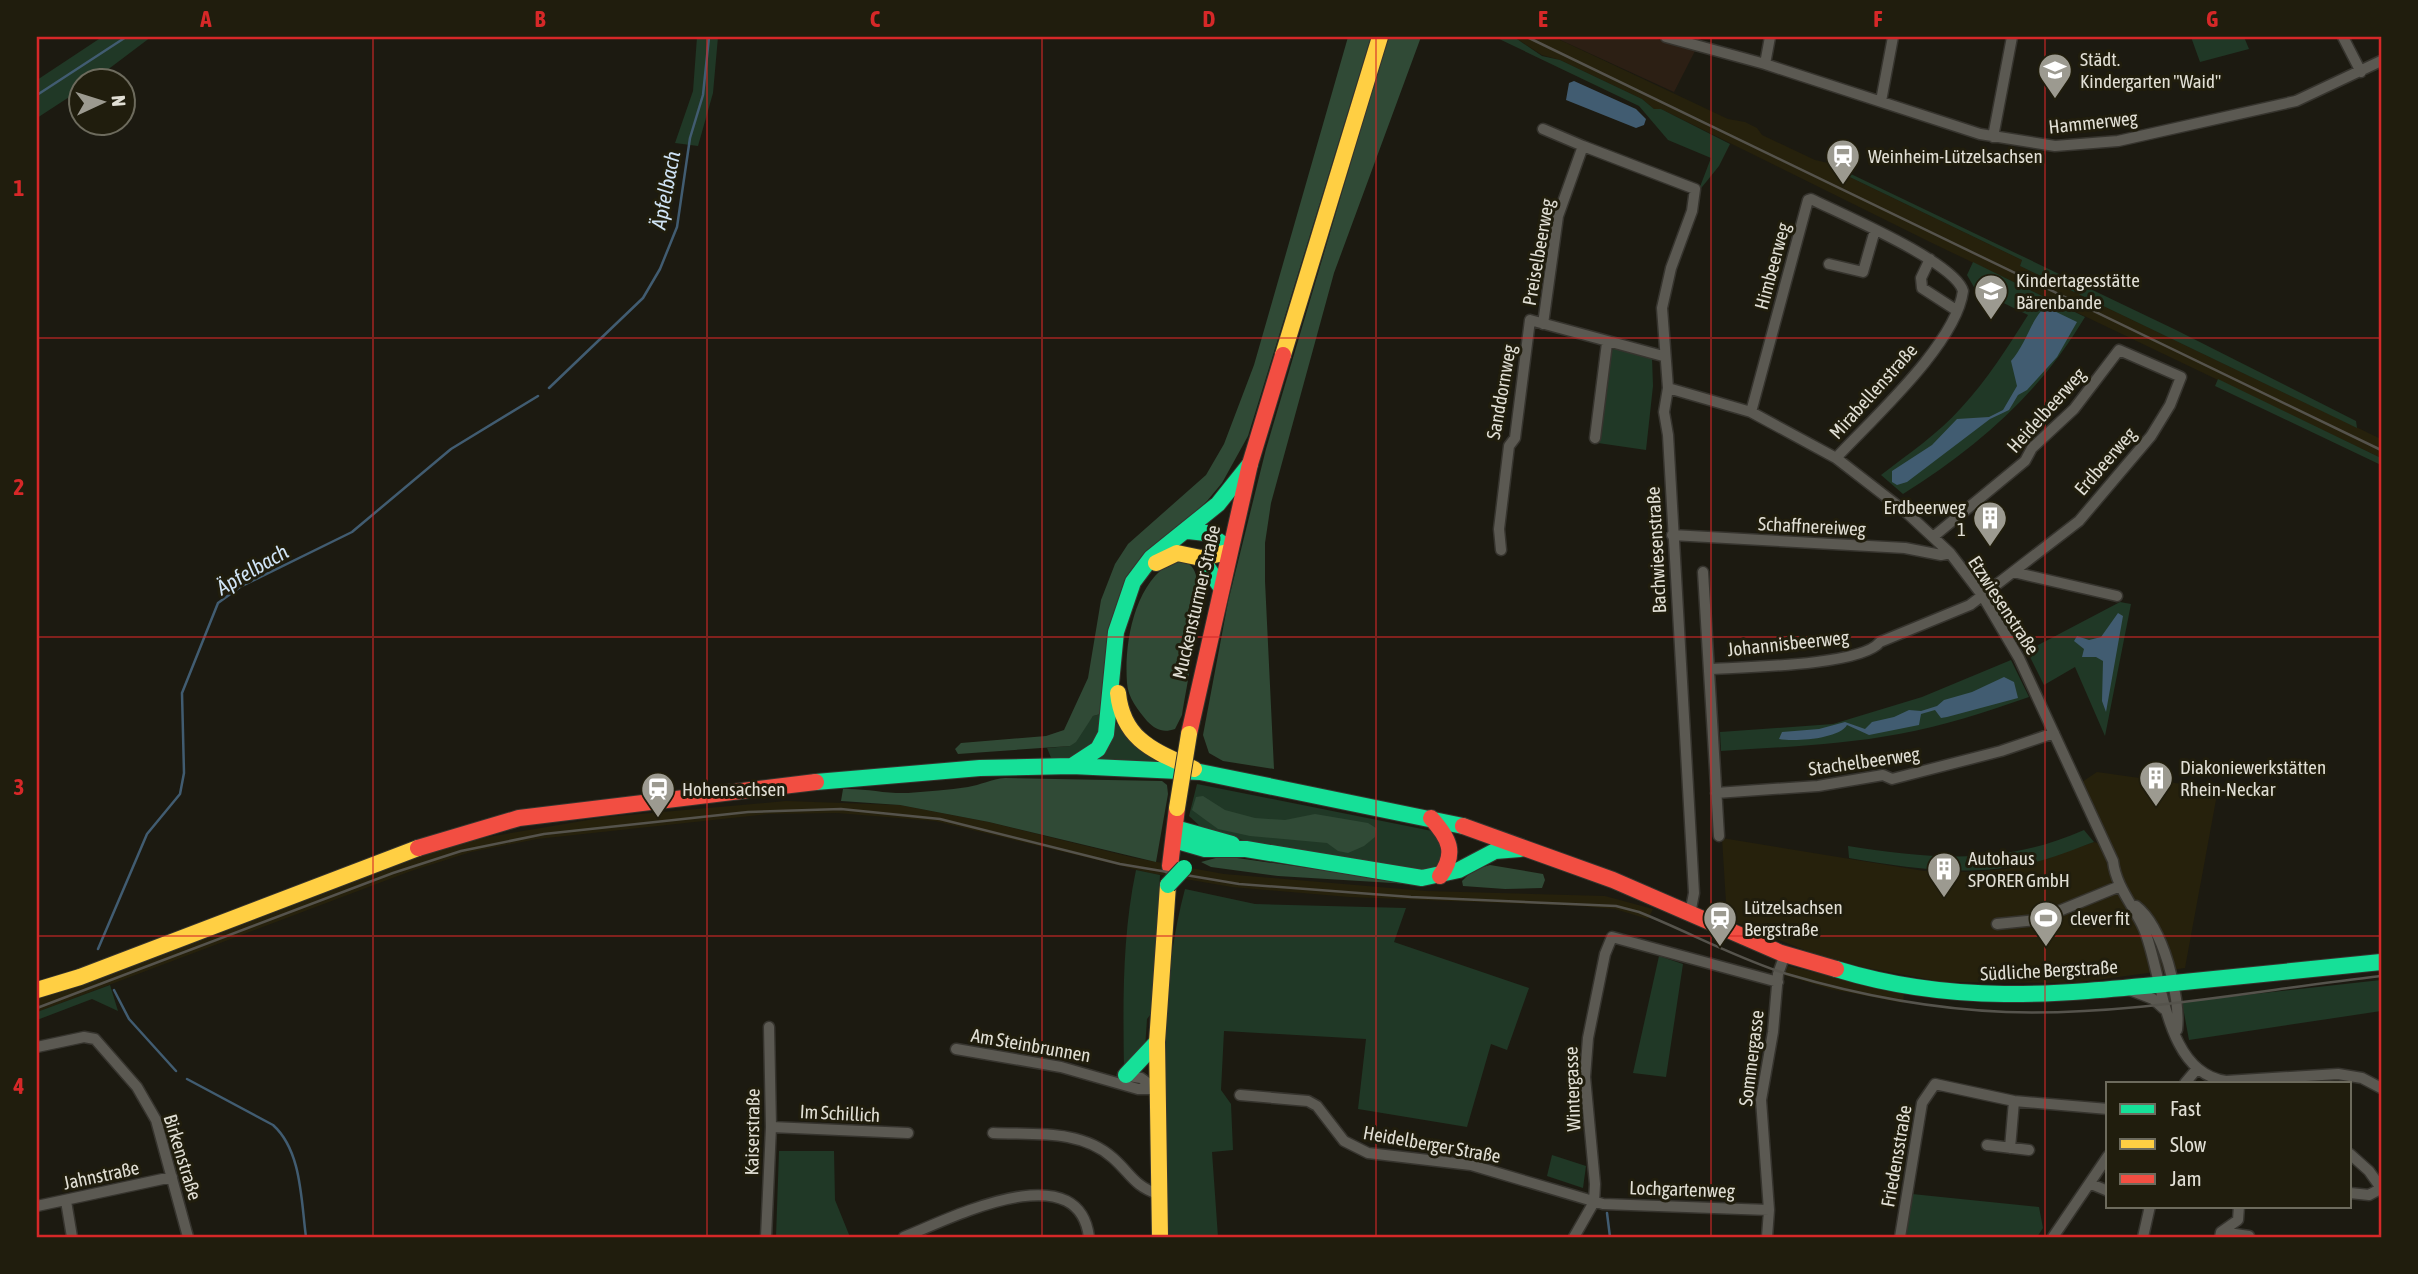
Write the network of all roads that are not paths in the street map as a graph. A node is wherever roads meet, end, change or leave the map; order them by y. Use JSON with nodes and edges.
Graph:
{"nodes":[{"id":1,"x":1380,"y":37,"type":"edge"},
{"id":2,"x":1666,"y":37,"type":"edge"},
{"id":3,"x":1770,"y":37,"type":"edge"},
{"id":4,"x":1893,"y":37,"type":"edge"},
{"id":5,"x":2012,"y":37,"type":"edge"},
{"id":6,"x":2343,"y":37,"type":"edge"},
{"id":7,"x":2381,"y":61,"type":"edge"},
{"id":8,"x":1765,"y":64,"type":"junction"},
{"id":9,"x":2361,"y":72,"type":"junction"},
{"id":10,"x":1881,"y":101,"type":"junction"},
{"id":11,"x":1543,"y":129,"type":"dead end"},
{"id":12,"x":1993,"y":137,"type":"junction"},
{"id":13,"x":1583,"y":146,"type":"junction"},
{"id":14,"x":1875,"y":230,"type":"junction"},
{"id":15,"x":1930,"y":259,"type":"junction"},
{"id":16,"x":1829,"y":264,"type":"dead end"},
{"id":17,"x":1956,"y":310,"type":"junction"},
{"id":18,"x":1543,"y":324,"type":"junction"},
{"id":19,"x":1607,"y":343,"type":"junction"},
{"id":20,"x":1663,"y":356,"type":"junction"},
{"id":21,"x":2153,"y":364,"type":"joint"},
{"id":22,"x":1668,"y":388,"type":"junction"},
{"id":23,"x":1751,"y":412,"type":"junction"},
{"id":24,"x":1595,"y":438,"type":"dead end"},
{"id":25,"x":1836,"y":458,"type":"junction"},
{"id":26,"x":1250,"y":464,"type":"junction"},
{"id":27,"x":1188,"y":531,"type":"junction"},
{"id":28,"x":1672,"y":535,"type":"junction"},
{"id":29,"x":1933,"y":537,"type":"junction"},
{"id":30,"x":1228,"y":550,"type":"junction"},
{"id":31,"x":1502,"y":550,"type":"dead end"},
{"id":32,"x":1950,"y":553,"type":"junction"},
{"id":33,"x":1201,"y":558,"type":"junction"},
{"id":34,"x":1703,"y":572,"type":"dead end"},
{"id":35,"x":2013,"y":572,"type":"junction"},
{"id":36,"x":1220,"y":586,"type":"junction"},
{"id":37,"x":1982,"y":595,"type":"junction"},
{"id":38,"x":2117,"y":596,"type":"dead end"},
{"id":39,"x":1709,"y":669,"type":"junction"},
{"id":40,"x":2054,"y":733,"type":"junction"},
{"id":41,"x":1072,"y":766,"type":"junction"},
{"id":42,"x":1200,"y":772,"type":"junction"},
{"id":43,"x":1716,"y":793,"type":"junction"},
{"id":44,"x":1431,"y":818,"type":"junction"},
{"id":45,"x":1174,"y":834,"type":"junction"},
{"id":46,"x":1719,"y":836,"type":"dead end"},
{"id":47,"x":1531,"y":848,"type":"junction"},
{"id":48,"x":1205,"y":849,"type":"junction"},
{"id":49,"x":1245,"y":849,"type":"junction"},
{"id":50,"x":1177,"y":867,"type":"junction"},
{"id":51,"x":1440,"y":876,"type":"junction"},
{"id":52,"x":2120,"y":886,"type":"junction"},
{"id":53,"x":1690,"y":914,"type":"junction"},
{"id":54,"x":1997,"y":924,"type":"dead end"},
{"id":55,"x":1782,"y":958,"type":"junction"},
{"id":56,"x":2381,"y":962,"type":"edge"},
{"id":57,"x":1777,"y":982,"type":"junction"},
{"id":58,"x":2166,"y":984,"type":"junction"},
{"id":59,"x":2124,"y":988,"type":"junction"},
{"id":60,"x":37,"y":990,"type":"edge"},
{"id":61,"x":2164,"y":1009,"type":"junction"},
{"id":62,"x":769,"y":1027,"type":"dead end"},
{"id":63,"x":2176,"y":1032,"type":"junction"},
{"id":64,"x":1157,"y":1042,"type":"junction"},
{"id":65,"x":37,"y":1047,"type":"edge"},
{"id":66,"x":956,"y":1049,"type":"dead end"},
{"id":67,"x":2196,"y":1070,"type":"junction"},
{"id":68,"x":1099,"y":1075,"type":"junction"},
{"id":69,"x":1126,"y":1075,"type":"junction"},
{"id":70,"x":2186,"y":1082,"type":"edge"},
{"id":71,"x":2381,"y":1088,"type":"edge"},
{"id":72,"x":1156,"y":1089,"type":"junction"},
{"id":73,"x":1240,"y":1095,"type":"dead end"},
{"id":74,"x":2014,"y":1101,"type":"junction"},
{"id":75,"x":2106,"y":1109,"type":"edge"},
{"id":76,"x":771,"y":1127,"type":"junction"},
{"id":77,"x":908,"y":1133,"type":"dead end"},
{"id":78,"x":993,"y":1133,"type":"dead end"},
{"id":79,"x":1987,"y":1145,"type":"dead end"},
{"id":80,"x":2010,"y":1148,"type":"junction"},
{"id":81,"x":2029,"y":1150,"type":"dead end"},
{"id":82,"x":2352,"y":1156,"type":"edge"},
{"id":83,"x":2106,"y":1159,"type":"edge"},
{"id":84,"x":172,"y":1177,"type":"junction"},
{"id":85,"x":2091,"y":1184,"type":"junction"},
{"id":86,"x":2381,"y":1188,"type":"edge"},
{"id":87,"x":2106,"y":1190,"type":"edge"},
{"id":88,"x":1158,"y":1194,"type":"junction"},
{"id":89,"x":2352,"y":1194,"type":"edge"},
{"id":90,"x":66,"y":1201,"type":"junction"},
{"id":91,"x":1594,"y":1202,"type":"junction"},
{"id":92,"x":37,"y":1206,"type":"edge"},
{"id":93,"x":2150,"y":1208,"type":"edge"},
{"id":94,"x":2239,"y":1208,"type":"edge"},
{"id":95,"x":1769,"y":1210,"type":"junction"},
{"id":96,"x":2221,"y":1235,"type":"edge"},
{"id":97,"x":2249,"y":1236,"type":"edge"},
{"id":98,"x":72,"y":1237,"type":"edge"},
{"id":99,"x":188,"y":1237,"type":"edge"},
{"id":100,"x":766,"y":1237,"type":"edge"},
{"id":101,"x":904,"y":1237,"type":"edge"},
{"id":102,"x":1089,"y":1237,"type":"edge"},
{"id":103,"x":1160,"y":1237,"type":"edge"},
{"id":104,"x":1574,"y":1237,"type":"edge"},
{"id":105,"x":1767,"y":1237,"type":"edge"},
{"id":106,"x":1900,"y":1237,"type":"edge"},
{"id":107,"x":2053,"y":1237,"type":"edge"},
{"id":108,"x":2143,"y":1237,"type":"edge"}],
"edges":[{"from":1,"to":26,"type":"main road","name":"Muckensturmer Straße"},
{"from":2,"to":8,"type":"street","name":"Hammerweg"},
{"from":3,"to":8,"type":"street"},
{"from":4,"to":10,"type":"street"},
{"from":5,"to":12,"type":"street"},
{"from":6,"to":9,"type":"street"},
{"from":7,"to":9,"type":"street","name":"Hammerweg"},
{"from":8,"to":10,"type":"street","name":"Hammerweg"},
{"from":9,"to":12,"type":"street","name":"Hammerweg"},
{"from":10,"to":12,"type":"street","name":"Hammerweg"},
{"from":11,"to":13,"type":"street"},
{"from":13,"to":18,"type":"street","name":"Preiselbeerweg"},
{"from":13,"to":20,"type":"street","name":"Bachwiesenstraße"},
{"from":14,"to":15,"type":"street","name":"Himbeerweg"},
{"from":14,"to":16,"type":"street"},
{"from":14,"to":23,"type":"street","name":"Himbeerweg"},
{"from":15,"to":17,"type":"street"},
{"from":15,"to":17,"type":"street"},
{"from":17,"to":25,"type":"street","name":"Mirabellenstraße"},
{"from":18,"to":19,"type":"street"},
{"from":18,"to":31,"type":"street","name":"Sanddornweg"},
{"from":19,"to":20,"type":"street"},
{"from":19,"to":24,"type":"street"},
{"from":20,"to":22,"type":"street","name":"Bachwiesenstraße"},
{"from":21,"to":29,"type":"street","name":"Heidelbeerweg"},
{"from":21,"to":35,"type":"street","name":"Erdbeerweg"},
{"from":22,"to":23,"type":"street","name":"Etzwiesenstraße"},
{"from":22,"to":28,"type":"street","name":"Bachwiesenstraße"},
{"from":23,"to":25,"type":"street","name":"Etzwiesenstraße"},
{"from":25,"to":29,"type":"street","name":"Etzwiesenstraße"},
{"from":26,"to":27,"type":"main road"},
{"from":26,"to":30,"type":"main road","name":"Muckensturmer Straße"},
{"from":27,"to":30,"type":"main road"},
{"from":27,"to":41,"type":"main road"},
{"from":28,"to":32,"type":"street","name":"Schaffnereiweg"},
{"from":28,"to":53,"type":"street","name":"Bachwiesenstraße"},
{"from":29,"to":32,"type":"street","name":"Etzwiesenstraße"},
{"from":30,"to":33,"type":"main road"},
{"from":30,"to":36,"type":"main road","name":"Muckensturmer Straße"},
{"from":32,"to":37,"type":"street","name":"Etzwiesenstraße"},
{"from":33,"to":36,"type":"main road"},
{"from":33,"to":42,"type":"main road"},
{"from":34,"to":39,"type":"street","name":"Johannisbeerweg"},
{"from":35,"to":37,"type":"street","name":"Erdbeerweg"},
{"from":35,"to":38,"type":"street"},
{"from":36,"to":45,"type":"main road","name":"Muckensturmer Straße","bridge":true},
{"from":37,"to":39,"type":"street","name":"Johannisbeerweg"},
{"from":37,"to":40,"type":"street","name":"Etzwiesenstraße"},
{"from":39,"to":43,"type":"street","name":"Johannisbeerweg"},
{"from":40,"to":43,"type":"street","name":"Stachelbeerweg"},
{"from":40,"to":52,"type":"street","name":"Etzwiesenstraße"},
{"from":41,"to":42,"type":"main road"},
{"from":41,"to":60,"type":"main road"},
{"from":42,"to":44,"type":"main road","name":"Südliche Bergstraße"},
{"from":43,"to":46,"type":"street"},
{"from":44,"to":47,"type":"main road","name":"Südliche Bergstraße"},
{"from":44,"to":51,"type":"main road"},
{"from":45,"to":48,"type":"main road"},
{"from":45,"to":49,"type":"main road"},
{"from":45,"to":50,"type":"main road","name":"Muckensturmer Straße"},
{"from":47,"to":51,"type":"main road"},
{"from":47,"to":53,"type":"main road","name":"Südliche Bergstraße"},
{"from":48,"to":49,"type":"main road"},
{"from":48,"to":50,"type":"main road"},
{"from":49,"to":51,"type":"main road"},
{"from":50,"to":64,"type":"main road","bridge":true},
{"from":52,"to":54,"type":"street"},
{"from":52,"to":58,"type":"street","name":"Etzwiesenstraße"},
{"from":53,"to":55,"type":"main road","name":"Südliche Bergstraße"},
{"from":55,"to":57,"type":"street","name":"Sommergasse"},
{"from":55,"to":59,"type":"main road","name":"Südliche Bergstraße"},
{"from":56,"to":58,"type":"main road","name":"Südliche Bergstraße"},
{"from":57,"to":91,"type":"street","name":"Wintergasse"},
{"from":57,"to":95,"type":"street","name":"Sommergasse"},
{"from":58,"to":59,"type":"main road","name":"Südliche Bergstraße"},
{"from":58,"to":61,"type":"street"},
{"from":58,"to":63,"type":"street"},
{"from":59,"to":61,"type":"street"},
{"from":61,"to":63,"type":"street"},
{"from":62,"to":76,"type":"street","name":"Kaiserstraße"},
{"from":63,"to":67,"type":"street"},
{"from":64,"to":69,"type":"main road"},
{"from":64,"to":72,"type":"main road"},
{"from":65,"to":84,"type":"street","name":"Birkenstraße"},
{"from":66,"to":68,"type":"street","name":"Am Steinbrunnen"},
{"from":67,"to":70,"type":"street"},
{"from":67,"to":71,"type":"street"},
{"from":68,"to":69,"type":"street","name":"Am Steinbrunnen"},
{"from":68,"to":72,"type":"street","name":"Am Steinbrunnen"},
{"from":69,"to":72,"type":"street","name":"Am Steinbrunnen"},
{"from":72,"to":88,"type":"main road"},
{"from":73,"to":91,"type":"street","name":"Heidelberger Straße"},
{"from":74,"to":75,"type":"street"},
{"from":74,"to":80,"type":"street"},
{"from":74,"to":106,"type":"street","name":"Friedensstraße"},
{"from":76,"to":77,"type":"street","name":"Im Schillich"},
{"from":76,"to":100,"type":"street","name":"Kaiserstraße"},
{"from":78,"to":88,"type":"street"},
{"from":79,"to":80,"type":"street"},
{"from":80,"to":81,"type":"street"},
{"from":82,"to":86,"type":"street"},
{"from":83,"to":85,"type":"street"},
{"from":84,"to":90,"type":"street","name":"Jahnstraße"},
{"from":84,"to":99,"type":"street","name":"Birkenstraße"},
{"from":85,"to":87,"type":"street"},
{"from":85,"to":107,"type":"street"},
{"from":86,"to":89,"type":"street"},
{"from":88,"to":103,"type":"main road"},
{"from":90,"to":92,"type":"street","name":"Jahnstraße"},
{"from":90,"to":98,"type":"street"},
{"from":91,"to":95,"type":"street","name":"Lochgartenweg"},
{"from":91,"to":104,"type":"street"},
{"from":93,"to":108,"type":"street"},
{"from":94,"to":96,"type":"street"},
{"from":95,"to":105,"type":"street","name":"Sommergasse"},
{"from":96,"to":97,"type":"street"},
{"from":101,"to":102,"type":"street"}]}
